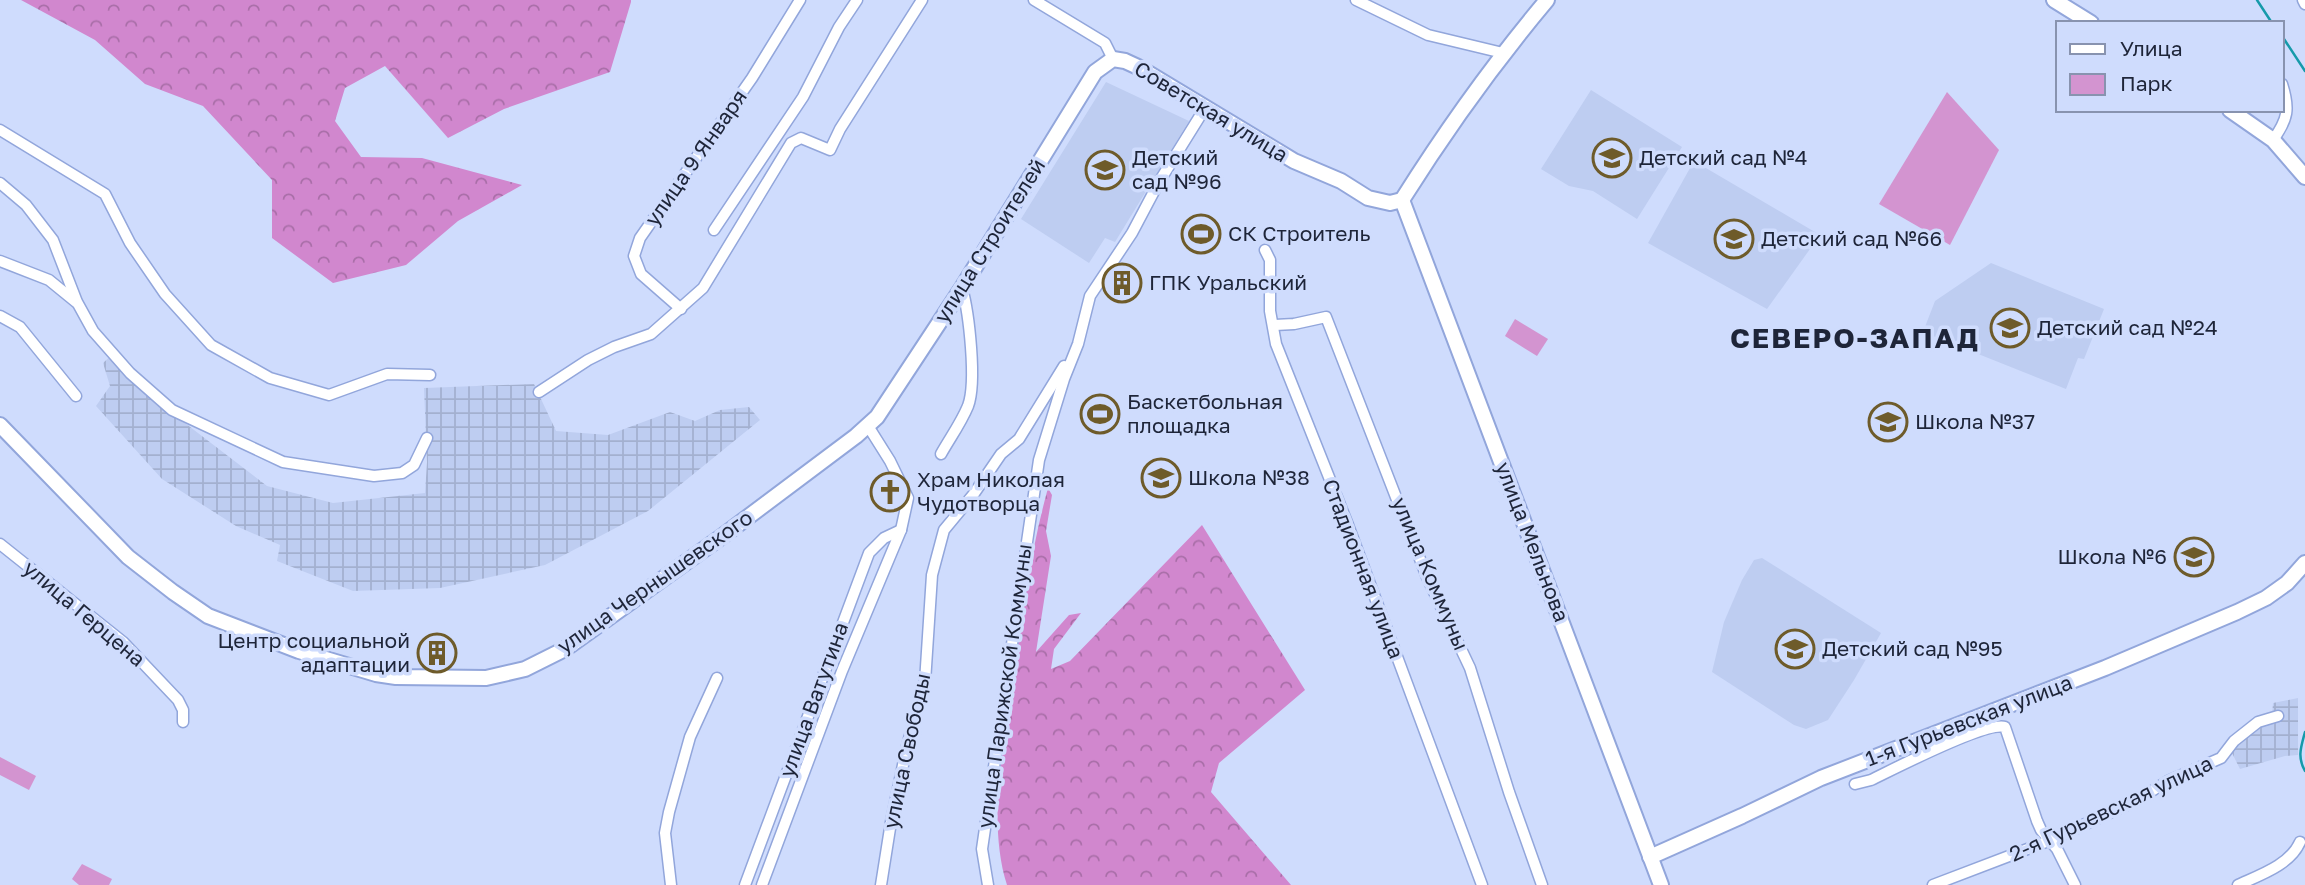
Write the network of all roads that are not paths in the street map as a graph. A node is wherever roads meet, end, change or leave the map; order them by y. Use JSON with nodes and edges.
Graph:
{"nodes":[{"id":1,"x":800,"y":0,"type":"edge"},
{"id":2,"x":857,"y":0,"type":"edge"},
{"id":3,"x":922,"y":0,"type":"edge"},
{"id":4,"x":1034,"y":0,"type":"edge"},
{"id":5,"x":1356,"y":0,"type":"edge"},
{"id":6,"x":1547,"y":0,"type":"edge"},
{"id":7,"x":2054,"y":0,"type":"edge"},
{"id":8,"x":2088,"y":21,"type":"edge"},
{"id":9,"x":1503,"y":53,"type":"junction"},
{"id":10,"x":1113,"y":59,"type":"junction"},
{"id":11,"x":2284,"y":90,"type":"edge"},
{"id":12,"x":1205,"y":108,"type":"junction"},
{"id":13,"x":2233,"y":112,"type":"edge"},
{"id":14,"x":0,"y":130,"type":"edge"},
{"id":15,"x":2273,"y":140,"type":"junction"},
{"id":16,"x":2305,"y":177,"type":"edge"},
{"id":17,"x":0,"y":183,"type":"edge"},
{"id":18,"x":1402,"y":200,"type":"junction"},
{"id":19,"x":714,"y":230,"type":"dead end"},
{"id":20,"x":1265,"y":250,"type":"dead end"},
{"id":21,"x":5,"y":263,"type":"edge"},
{"id":22,"x":962,"y":288,"type":"junction"},
{"id":23,"x":77,"y":302,"type":"junction"},
{"id":24,"x":681,"y":309,"type":"junction"},
{"id":25,"x":0,"y":316,"type":"edge"},
{"id":26,"x":1275,"y":325,"type":"junction"},
{"id":27,"x":1078,"y":344,"type":"junction"},
{"id":28,"x":430,"y":374,"type":"dead end"},
{"id":29,"x":539,"y":392,"type":"dead end"},
{"id":30,"x":76,"y":396,"type":"dead end"},
{"id":31,"x":0,"y":425,"type":"edge"},
{"id":32,"x":868,"y":426,"type":"junction"},
{"id":33,"x":427,"y":438,"type":"dead end"},
{"id":34,"x":941,"y":454,"type":"dead end"},
{"id":35,"x":901,"y":530,"type":"junction"},
{"id":36,"x":0,"y":544,"type":"edge"},
{"id":37,"x":2305,"y":563,"type":"edge"},
{"id":38,"x":717,"y":678,"type":"dead end"},
{"id":39,"x":2277,"y":716,"type":"dead end"},
{"id":40,"x":183,"y":722,"type":"dead end"},
{"id":41,"x":1856,"y":784,"type":"dead end"},
{"id":42,"x":2051,"y":840,"type":"junction"},
{"id":43,"x":2300,"y":842,"type":"dead end"},
{"id":44,"x":1650,"y":857,"type":"junction"},
{"id":45,"x":671,"y":885,"type":"edge"},
{"id":46,"x":745,"y":885,"type":"edge"},
{"id":47,"x":762,"y":885,"type":"edge"},
{"id":48,"x":881,"y":885,"type":"edge"},
{"id":49,"x":988,"y":885,"type":"edge"},
{"id":50,"x":1482,"y":885,"type":"edge"},
{"id":51,"x":1542,"y":885,"type":"edge"},
{"id":52,"x":1661,"y":885,"type":"edge"},
{"id":53,"x":1933,"y":885,"type":"edge"},
{"id":54,"x":2075,"y":885,"type":"edge"},
{"id":55,"x":2238,"y":885,"type":"edge"}],
"edges":[{"from":1,"to":24,"type":"street","name":"улица 9 Января"},
{"from":2,"to":19,"type":"street"},
{"from":3,"to":24,"type":"street"},
{"from":4,"to":10,"type":"street","name":"Советская улица"},
{"from":5,"to":9,"type":"street"},
{"from":6,"to":9,"type":"main road"},
{"from":7,"to":8,"type":"main road"},
{"from":9,"to":18,"type":"main road"},
{"from":10,"to":12,"type":"main road","name":"Советская улица"},
{"from":10,"to":22,"type":"main road","name":"улица Строителей"},
{"from":11,"to":15,"type":"street"},
{"from":12,"to":18,"type":"main road","name":"Советская улица"},
{"from":12,"to":27,"type":"street","name":"улица Парижской Коммуны"},
{"from":13,"to":15,"type":"main road"},
{"from":14,"to":28,"type":"street"},
{"from":15,"to":16,"type":"main road"},
{"from":17,"to":23,"type":"street"},
{"from":18,"to":44,"type":"main road","name":"улица Мельнова"},
{"from":20,"to":26,"type":"street","name":"Стадионная улица"},
{"from":21,"to":23,"type":"street"},
{"from":22,"to":32,"type":"main road","name":"улица Строителей"},
{"from":22,"to":34,"type":"street"},
{"from":23,"to":33,"type":"street"},
{"from":24,"to":29,"type":"street"},
{"from":25,"to":30,"type":"street"},
{"from":26,"to":50,"type":"street","name":"Стадионная улица"},
{"from":26,"to":51,"type":"street","name":"улица Коммуны"},
{"from":27,"to":48,"type":"street","name":"улица Свободы"},
{"from":27,"to":49,"type":"street","name":"улица Парижской Коммуны"},
{"from":31,"to":32,"type":"main road","name":"улица Чернышевского"},
{"from":32,"to":35,"type":"street","name":"улица Ватутина"},
{"from":35,"to":46,"type":"street","name":"улица Ватутина"},
{"from":35,"to":47,"type":"street","name":"улица Ватутина"},
{"from":36,"to":40,"type":"street","name":"улица Герцена"},
{"from":37,"to":44,"type":"main road","name":"1-я Гурьевская улица"},
{"from":38,"to":45,"type":"street"},
{"from":39,"to":42,"type":"street","name":"2-я Гурьевская улица"},
{"from":41,"to":42,"type":"street"},
{"from":42,"to":53,"type":"street","name":"2-я Гурьевская улица"},
{"from":42,"to":54,"type":"street"},
{"from":43,"to":55,"type":"street"},
{"from":44,"to":52,"type":"main road","name":"улица Мельнова"}]}
